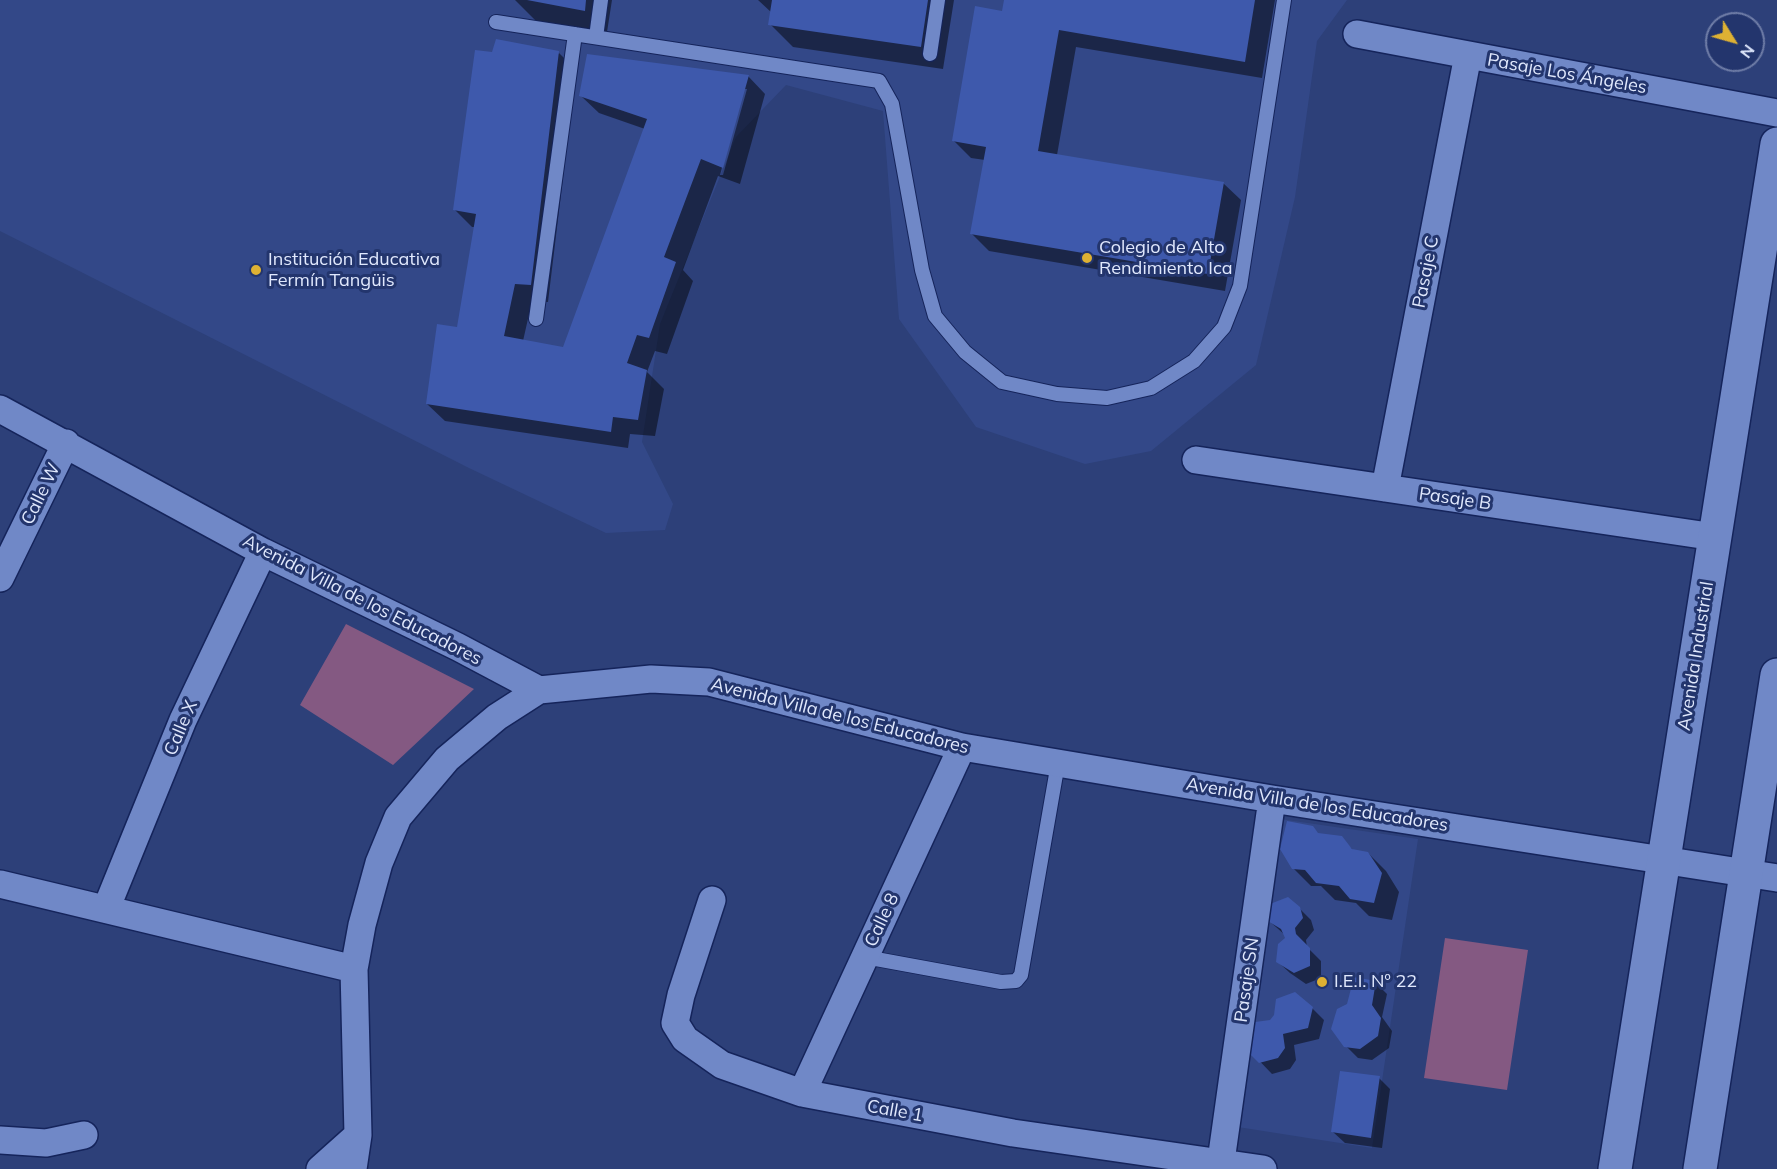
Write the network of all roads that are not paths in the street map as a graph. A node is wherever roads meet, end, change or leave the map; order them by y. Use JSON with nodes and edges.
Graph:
{"nodes":[{"id":1,"x":602,"y":0,"type":"edge"},
{"id":2,"x":938,"y":0,"type":"edge"},
{"id":3,"x":1284,"y":0,"type":"edge"},
{"id":4,"x":495,"y":22,"type":"dead end"},
{"id":5,"x":575,"y":34,"type":"junction"},
{"id":6,"x":1356,"y":34,"type":"dead end"},
{"id":7,"x":596,"y":37,"type":"junction"},
{"id":8,"x":930,"y":54,"type":"dead end"},
{"id":9,"x":1468,"y":55,"type":"junction"},
{"id":10,"x":1777,"y":113,"type":"edge"},
{"id":11,"x":1777,"y":144,"type":"edge"},
{"id":12,"x":1768,"y":259,"type":"edge"},
{"id":13,"x":537,"y":319,"type":"dead end"},
{"id":14,"x":0,"y":409,"type":"edge"},
{"id":15,"x":66,"y":443,"type":"junction"},
{"id":16,"x":1196,"y":460,"type":"dead end"},
{"id":17,"x":1385,"y":488,"type":"junction"},
{"id":18,"x":1714,"y":537,"type":"junction"},
{"id":19,"x":262,"y":552,"type":"junction"},
{"id":20,"x":0,"y":578,"type":"edge"},
{"id":21,"x":1777,"y":675,"type":"edge"},
{"id":22,"x":539,"y":690,"type":"junction"},
{"id":23,"x":962,"y":747,"type":"junction"},
{"id":24,"x":1058,"y":763,"type":"junction"},
{"id":25,"x":1272,"y":799,"type":"junction"},
{"id":26,"x":1664,"y":859,"type":"junction"},
{"id":27,"x":1762,"y":875,"type":"edge"},
{"id":28,"x":0,"y":884,"type":"edge"},
{"id":29,"x":712,"y":900,"type":"dead end"},
{"id":30,"x":106,"y":909,"type":"junction"},
{"id":31,"x":865,"y":957,"type":"junction"},
{"id":32,"x":354,"y":969,"type":"junction"},
{"id":33,"x":802,"y":1094,"type":"junction"},
{"id":34,"x":84,"y":1135,"type":"dead end"},
{"id":35,"x":358,"y":1135,"type":"junction"},
{"id":36,"x":0,"y":1140,"type":"edge"},
{"id":37,"x":1221,"y":1161,"type":"junction"},
{"id":38,"x":320,"y":1169,"type":"edge"},
{"id":39,"x":353,"y":1169,"type":"edge"},
{"id":40,"x":1263,"y":1169,"type":"edge"},
{"id":41,"x":1615,"y":1169,"type":"edge"},
{"id":42,"x":1700,"y":1169,"type":"edge"}],
"edges":[{"from":1,"to":7,"type":"lane"},
{"from":2,"to":8,"type":"lane"},
{"from":3,"to":7,"type":"lane"},
{"from":4,"to":5,"type":"lane"},
{"from":5,"to":7,"type":"lane"},
{"from":5,"to":13,"type":"lane"},
{"from":6,"to":9,"type":"street","name":"Pasaje Los Ángeles"},
{"from":9,"to":10,"type":"street","name":"Pasaje Los Ángeles"},
{"from":9,"to":17,"type":"street","name":"Pasaje C"},
{"from":11,"to":12,"type":"street","name":"Avenida Industrial"},
{"from":12,"to":18,"type":"street","name":"Avenida Industrial"},
{"from":14,"to":15,"type":"street","name":"Avenida Villa de los Educadores"},
{"from":15,"to":19,"type":"street","name":"Avenida Villa de los Educadores"},
{"from":15,"to":20,"type":"street","name":"Calle W"},
{"from":16,"to":17,"type":"street","name":"Pasaje B"},
{"from":17,"to":18,"type":"street","name":"Pasaje B"},
{"from":18,"to":26,"type":"street","name":"Avenida Industrial"},
{"from":19,"to":22,"type":"street","name":"Avenida Villa de los Educadores"},
{"from":19,"to":30,"type":"street","name":"Calle X"},
{"from":21,"to":27,"type":"street"},
{"from":22,"to":23,"type":"street","name":"Avenida Villa de los Educadores"},
{"from":22,"to":32,"type":"street"},
{"from":23,"to":24,"type":"street","name":"Avenida Villa de los Educadores"},
{"from":23,"to":31,"type":"street","name":"Calle 8"},
{"from":24,"to":25,"type":"street","name":"Avenida Villa de los Educadores"},
{"from":24,"to":31,"type":"lane"},
{"from":25,"to":26,"type":"street","name":"Avenida Villa de los Educadores"},
{"from":25,"to":37,"type":"street","name":"Pasaje SN"},
{"from":26,"to":27,"type":"street","name":"Avenida Villa de los Educadores"},
{"from":26,"to":41,"type":"street","name":"Avenida Industrial"},
{"from":27,"to":42,"type":"street"},
{"from":28,"to":30,"type":"street"},
{"from":29,"to":33,"type":"street","name":"Calle 1"},
{"from":30,"to":32,"type":"street"},
{"from":31,"to":33,"type":"street","name":"Calle 8"},
{"from":32,"to":35,"type":"street"},
{"from":33,"to":37,"type":"street","name":"Calle 1"},
{"from":34,"to":36,"type":"street"},
{"from":35,"to":38,"type":"street"},
{"from":35,"to":39,"type":"street"},
{"from":37,"to":40,"type":"street","name":"Calle 1"}]}
